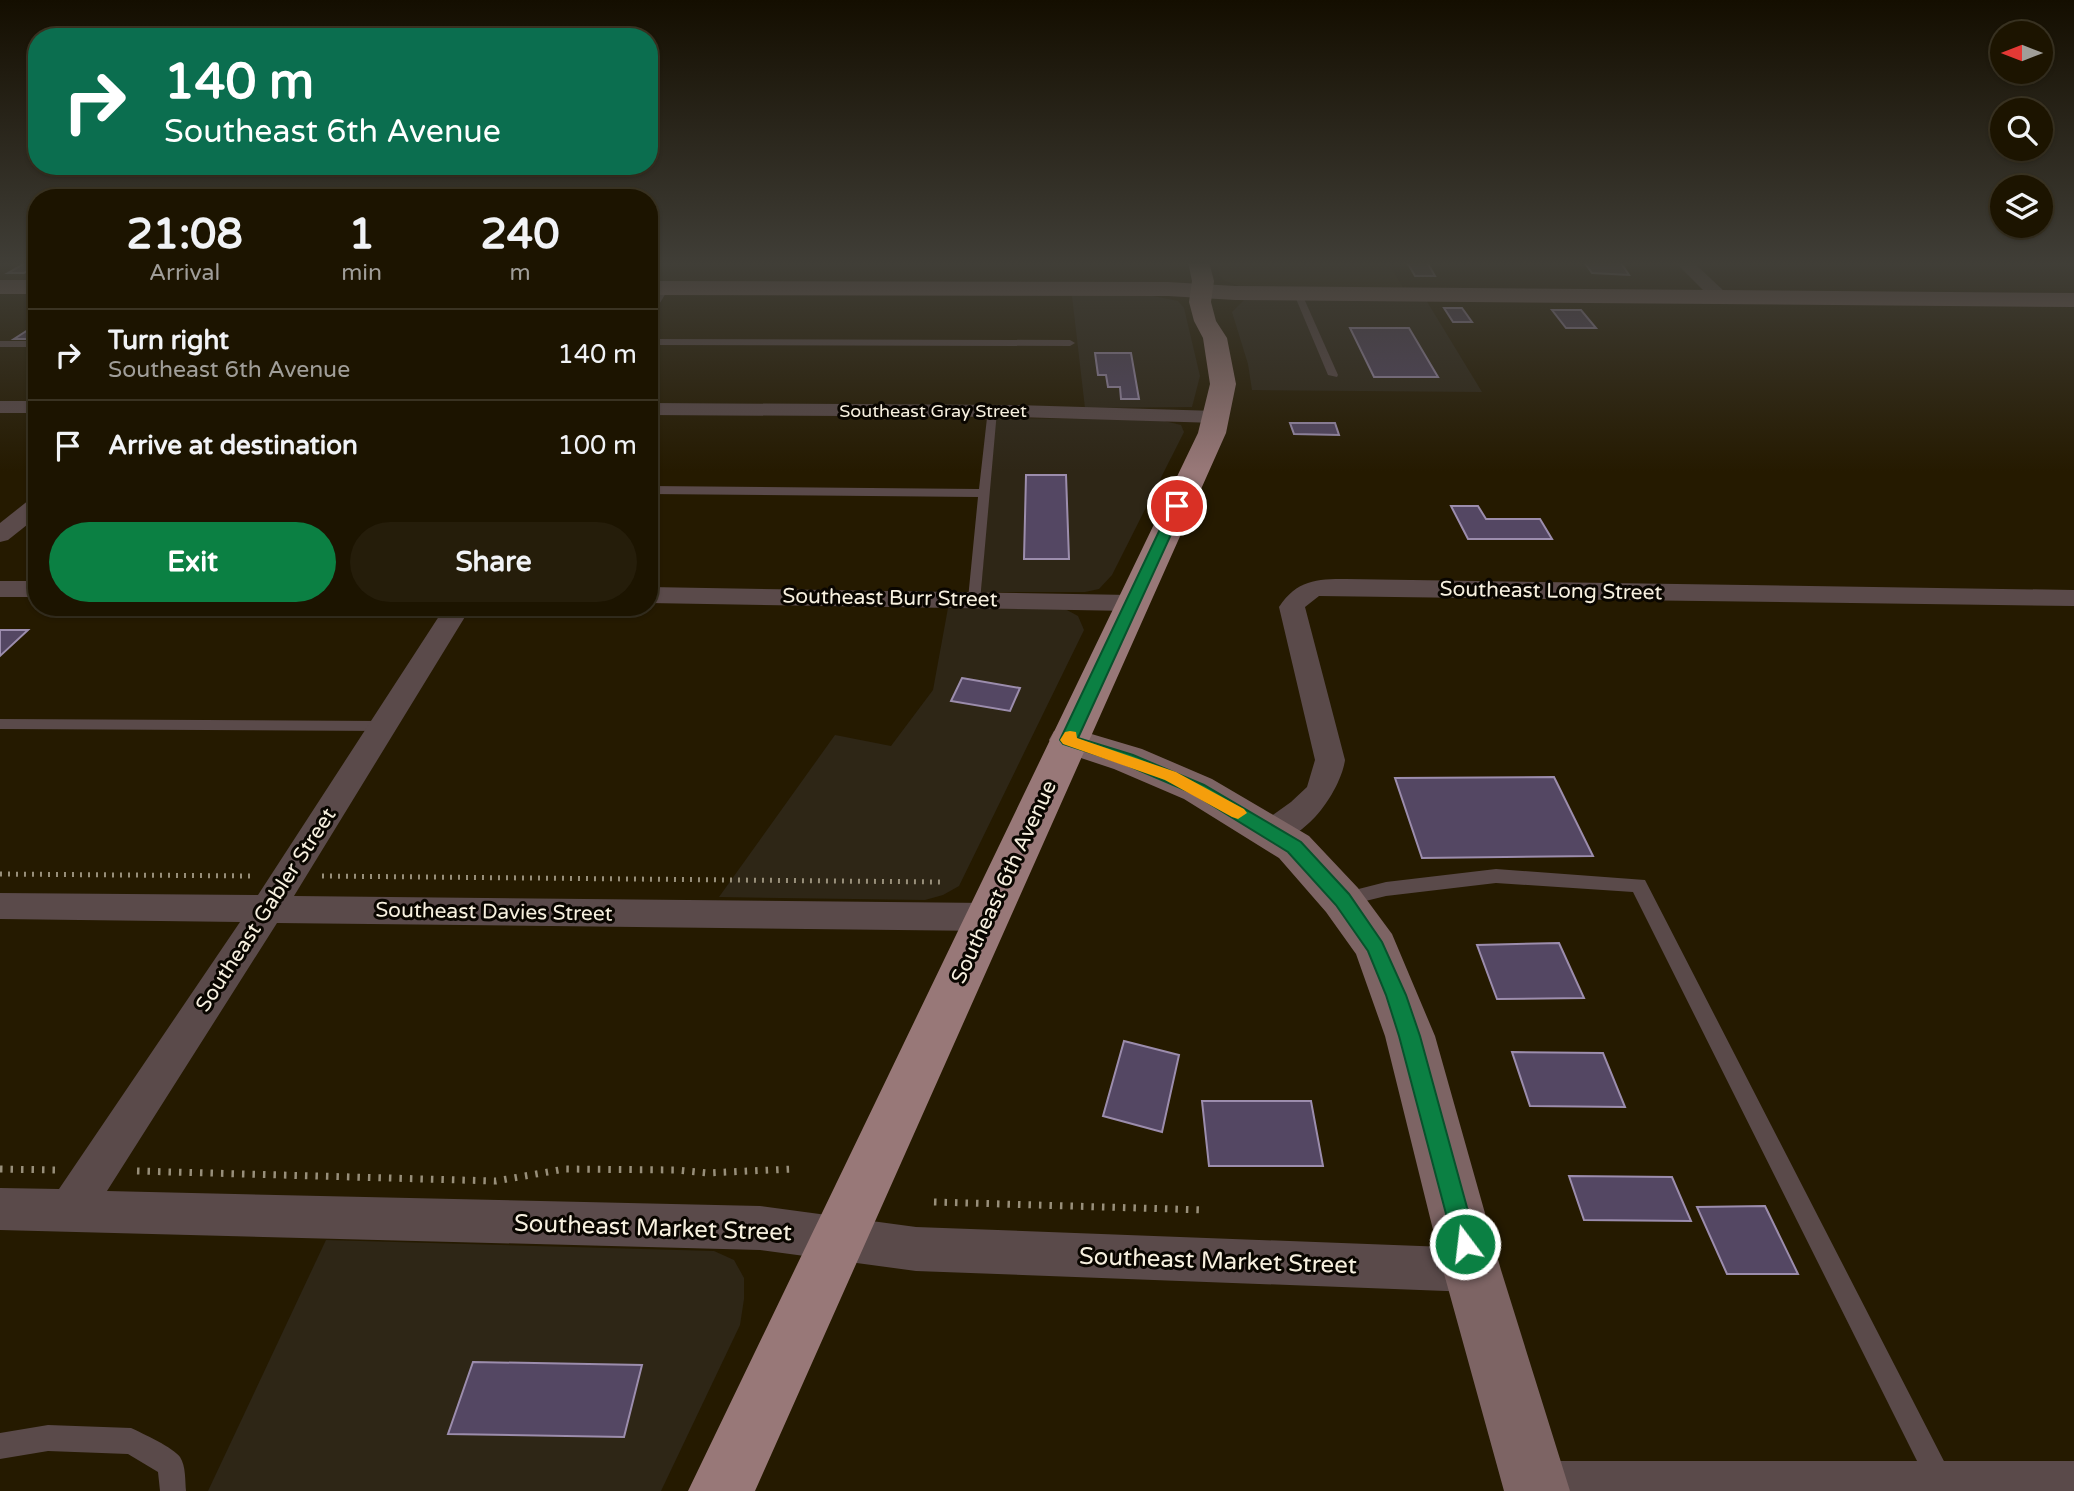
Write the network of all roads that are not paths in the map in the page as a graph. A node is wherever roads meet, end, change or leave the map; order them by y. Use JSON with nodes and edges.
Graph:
{"nodes":[{"id":1,"x":1211,"y":332,"type":"edge"},
{"id":2,"x":1314,"y":332,"type":"edge"},
{"id":3,"x":658,"y":342,"type":"edge"},
{"id":4,"x":1070,"y":343,"type":"dead end"},
{"id":5,"x":0,"y":344,"type":"edge"},
{"id":6,"x":28,"y":344,"type":"edge"},
{"id":7,"x":1333,"y":375,"type":"dead end"},
{"id":8,"x":0,"y":407,"type":"edge"},
{"id":9,"x":28,"y":407,"type":"edge"},
{"id":10,"x":658,"y":409,"type":"edge"},
{"id":11,"x":992,"y":411,"type":"junction"},
{"id":12,"x":1217,"y":416,"type":"junction"},
{"id":13,"x":658,"y":491,"type":"edge"},
{"id":14,"x":984,"y":493,"type":"junction"},
{"id":15,"x":28,"y":512,"type":"edge"},
{"id":16,"x":0,"y":535,"type":"edge"},
{"id":17,"x":0,"y":589,"type":"edge"},
{"id":18,"x":28,"y":589,"type":"edge"},
{"id":19,"x":658,"y":595,"type":"edge"},
{"id":20,"x":2074,"y":598,"type":"edge"},
{"id":21,"x":975,"y":599,"type":"junction"},
{"id":22,"x":1131,"y":603,"type":"junction"},
{"id":23,"x":452,"y":616,"type":"edge"},
{"id":24,"x":0,"y":724,"type":"edge"},
{"id":25,"x":383,"y":726,"type":"junction"},
{"id":26,"x":1068,"y":740,"type":"junction"},
{"id":27,"x":1271,"y":832,"type":"junction"},
{"id":28,"x":1342,"y":900,"type":"junction"},
{"id":29,"x":0,"y":906,"type":"edge"},
{"id":30,"x":267,"y":910,"type":"junction"},
{"id":31,"x":988,"y":917,"type":"junction"},
{"id":32,"x":0,"y":1209,"type":"edge"},
{"id":33,"x":70,"y":1210,"type":"junction"},
{"id":34,"x":839,"y":1239,"type":"junction"},
{"id":35,"x":1472,"y":1270,"type":"junction"},
{"id":36,"x":0,"y":1446,"type":"edge"},
{"id":37,"x":1942,"y":1484,"type":"junction"},
{"id":38,"x":2074,"y":1486,"type":"edge"},
{"id":39,"x":1536,"y":1488,"type":"edge"},
{"id":40,"x":173,"y":1491,"type":"edge"},
{"id":41,"x":721,"y":1491,"type":"edge"}],
"edges":[{"from":1,"to":12,"type":"main road","name":"Southeast 6th Avenue"},
{"from":2,"to":7,"type":"lane"},
{"from":3,"to":4,"type":"lane"},
{"from":5,"to":6,"type":"lane"},
{"from":8,"to":9,"type":"street"},
{"from":10,"to":11,"type":"street","name":"Southeast Gray Street"},
{"from":11,"to":12,"type":"street","name":"Southeast Gray Street"},
{"from":11,"to":14,"type":"lane"},
{"from":12,"to":22,"type":"main road","name":"Southeast 6th Avenue"},
{"from":13,"to":14,"type":"lane"},
{"from":14,"to":21,"type":"lane"},
{"from":15,"to":16,"type":"street"},
{"from":17,"to":18,"type":"street"},
{"from":19,"to":21,"type":"street","name":"Southeast Burr Street"},
{"from":20,"to":27,"type":"street","name":"Southeast Long Street"},
{"from":21,"to":22,"type":"street","name":"Southeast Burr Street"},
{"from":22,"to":26,"type":"main road","name":"Southeast 6th Avenue"},
{"from":23,"to":25,"type":"street","name":"Southeast Gabler Street"},
{"from":24,"to":25,"type":"lane"},
{"from":25,"to":30,"type":"street","name":"Southeast Gabler Street"},
{"from":26,"to":27,"type":"street"},
{"from":26,"to":31,"type":"main road","name":"Southeast 6th Avenue"},
{"from":27,"to":28,"type":"street"},
{"from":28,"to":35,"type":"street"},
{"from":28,"to":37,"type":"lane"},
{"from":29,"to":30,"type":"street","name":"Southeast Davies Street"},
{"from":30,"to":31,"type":"street","name":"Southeast Davies Street"},
{"from":30,"to":33,"type":"street","name":"Southeast Gabler Street"},
{"from":31,"to":34,"type":"main road","name":"Southeast 6th Avenue"},
{"from":32,"to":33,"type":"street","name":"Southeast Market Street"},
{"from":33,"to":34,"type":"street","name":"Southeast Market Street"},
{"from":34,"to":35,"type":"street","name":"Southeast Market Street"},
{"from":34,"to":41,"type":"main road","name":"Southeast 6th Avenue"},
{"from":35,"to":39,"type":"street"},
{"from":36,"to":40,"type":"lane"},
{"from":37,"to":38,"type":"street"},
{"from":37,"to":39,"type":"street"}]}
